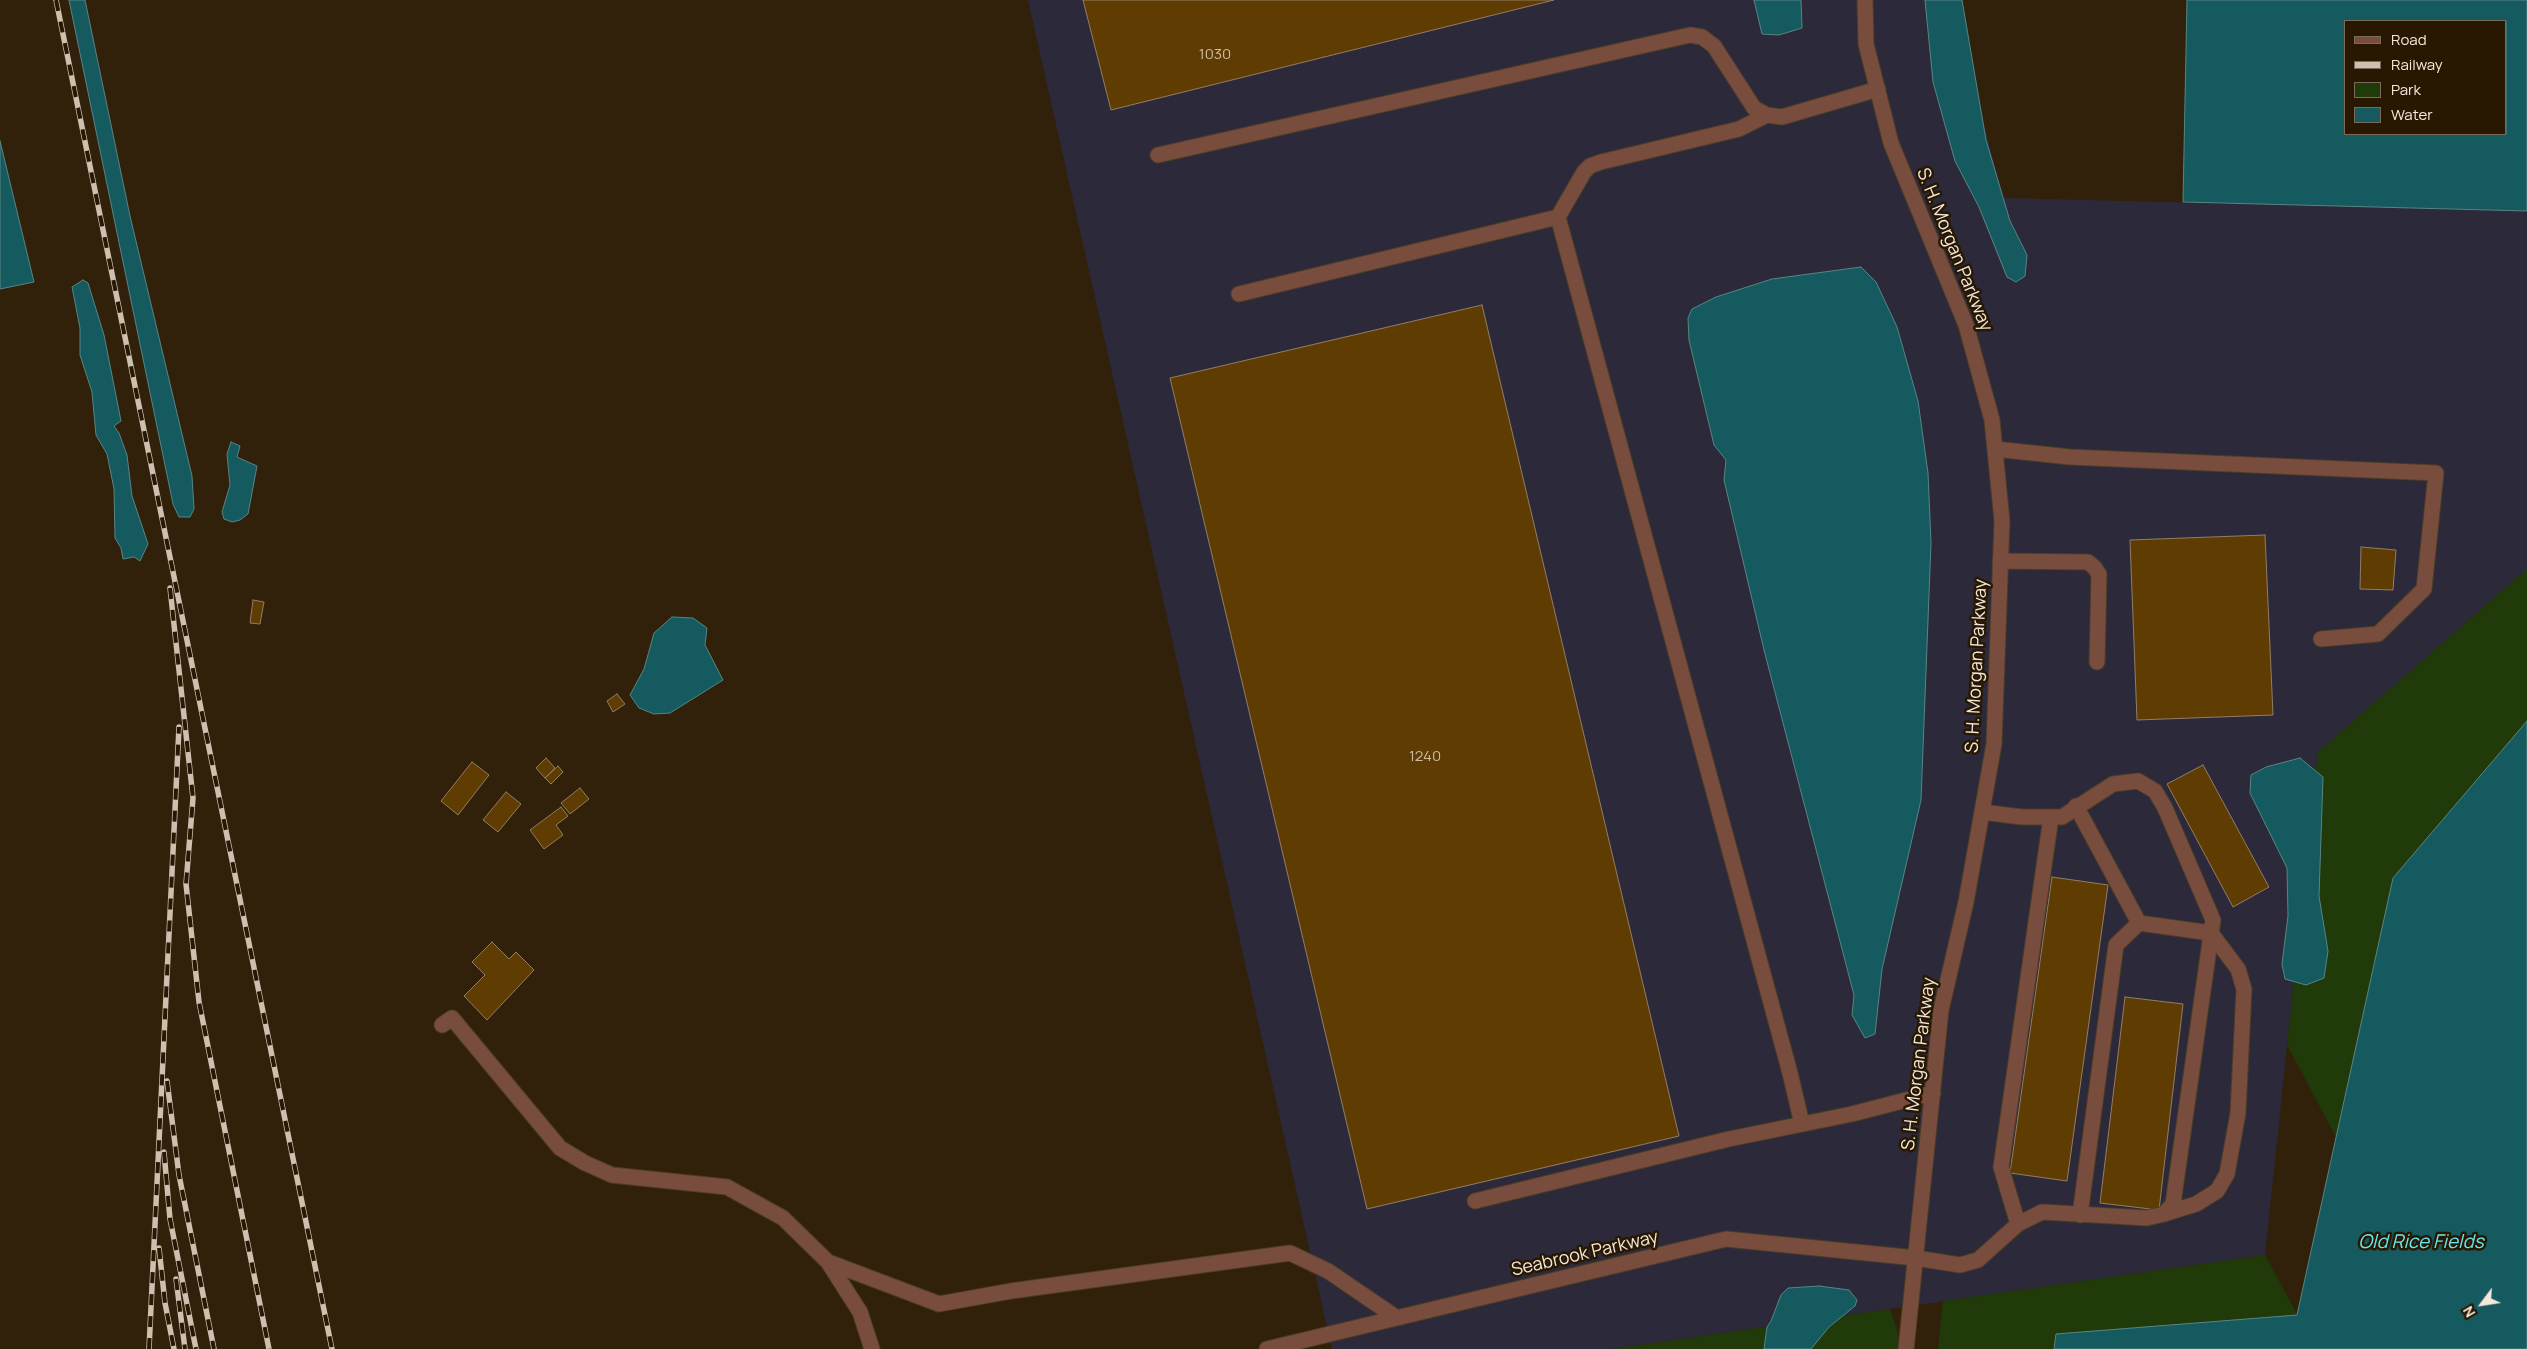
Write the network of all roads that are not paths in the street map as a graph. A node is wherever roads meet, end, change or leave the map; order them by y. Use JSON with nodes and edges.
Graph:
{"nodes":[{"id":1,"x":1865,"y":0,"type":"edge"},
{"id":2,"x":1878,"y":89,"type":"junction"},
{"id":3,"x":1767,"y":114,"type":"junction"},
{"id":4,"x":1158,"y":155,"type":"dead end"},
{"id":5,"x":1558,"y":217,"type":"junction"},
{"id":6,"x":1239,"y":294,"type":"dead end"},
{"id":7,"x":1995,"y":449,"type":"junction"},
{"id":8,"x":2000,"y":561,"type":"junction"},
{"id":9,"x":2321,"y":639,"type":"dead end"},
{"id":10,"x":2097,"y":662,"type":"dead end"},
{"id":11,"x":2076,"y":806,"type":"junction"},
{"id":12,"x":1982,"y":812,"type":"junction"},
{"id":13,"x":2051,"y":817,"type":"junction"},
{"id":14,"x":2139,"y":922,"type":"junction"},
{"id":15,"x":2211,"y":933,"type":"junction"},
{"id":16,"x":442,"y":1025,"type":"dead end"},
{"id":17,"x":1933,"y":1093,"type":"junction"},
{"id":18,"x":1802,"y":1124,"type":"junction"},
{"id":19,"x":1475,"y":1201,"type":"dead end"},
{"id":20,"x":2164,"y":1214,"type":"junction"},
{"id":21,"x":2080,"y":1215,"type":"junction"},
{"id":22,"x":2018,"y":1224,"type":"junction"},
{"id":23,"x":1916,"y":1258,"type":"junction"},
{"id":24,"x":828,"y":1262,"type":"junction"},
{"id":25,"x":1397,"y":1318,"type":"junction"},
{"id":26,"x":872,"y":1349,"type":"edge"},
{"id":27,"x":1267,"y":1349,"type":"edge"},
{"id":28,"x":1906,"y":1349,"type":"edge"}],
"edges":[{"from":1,"to":2,"type":"street","name":"S. H. Morgan Parkway"},
{"from":2,"to":3,"type":"street"},
{"from":2,"to":7,"type":"street","name":"S. H. Morgan Parkway"},
{"from":3,"to":4,"type":"street"},
{"from":3,"to":5,"type":"street"},
{"from":5,"to":6,"type":"street"},
{"from":5,"to":18,"type":"street"},
{"from":7,"to":8,"type":"street","name":"S. H. Morgan Parkway"},
{"from":7,"to":9,"type":"street"},
{"from":8,"to":10,"type":"street"},
{"from":8,"to":12,"type":"street","name":"S. H. Morgan Parkway"},
{"from":11,"to":13,"type":"street"},
{"from":11,"to":14,"type":"street"},
{"from":11,"to":15,"type":"street"},
{"from":12,"to":13,"type":"street"},
{"from":12,"to":17,"type":"street","name":"S. H. Morgan Parkway"},
{"from":13,"to":22,"type":"street"},
{"from":14,"to":15,"type":"street"},
{"from":14,"to":21,"type":"street"},
{"from":15,"to":20,"type":"street"},
{"from":15,"to":20,"type":"street","name":"Seabrook Parkway"},
{"from":16,"to":24,"type":"street"},
{"from":17,"to":18,"type":"street"},
{"from":17,"to":23,"type":"street","name":"S. H. Morgan Parkway"},
{"from":18,"to":19,"type":"street"},
{"from":20,"to":21,"type":"street","name":"Seabrook Parkway"},
{"from":21,"to":22,"type":"street","name":"Seabrook Parkway"},
{"from":22,"to":23,"type":"street","name":"Seabrook Parkway"},
{"from":23,"to":25,"type":"street","name":"Seabrook Parkway"},
{"from":23,"to":28,"type":"street","name":"S. H. Morgan Parkway"},
{"from":24,"to":25,"type":"street"},
{"from":24,"to":26,"type":"street"},
{"from":25,"to":27,"type":"street","name":"Seabrook Parkway"}]}
